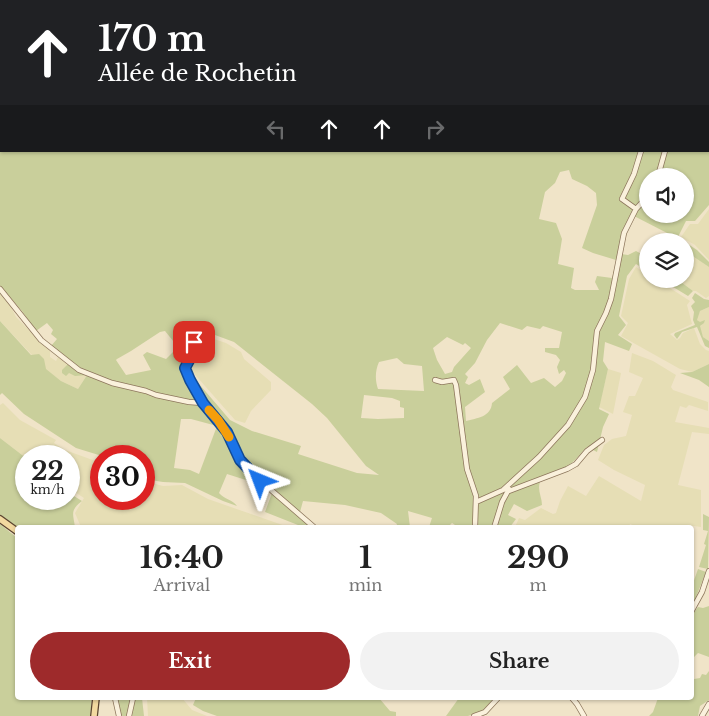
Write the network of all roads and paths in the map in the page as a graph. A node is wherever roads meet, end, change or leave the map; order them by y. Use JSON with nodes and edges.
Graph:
{"nodes":[{"id":1,"x":641,"y":152,"type":"edge"},
{"id":2,"x":665,"y":152,"type":"edge"},
{"id":3,"x":660,"y":168,"type":"edge"},
{"id":4,"x":639,"y":206,"type":"edge"},
{"id":5,"x":636,"y":209,"type":"junction"},
{"id":6,"x":0,"y":289,"type":"edge"},
{"id":7,"x":194,"y":342,"type":"dead end"},
{"id":8,"x":436,"y":380,"type":"dead end"},
{"id":9,"x":203,"y":403,"type":"junction"},
{"id":10,"x":602,"y":440,"type":"dead end"},
{"id":11,"x":513,"y":481,"type":"junction"},
{"id":12,"x":509,"y":491,"type":"junction"},
{"id":13,"x":476,"y":502,"type":"junction"},
{"id":14,"x":0,"y":519,"type":"edge"},
{"id":15,"x":312,"y":525,"type":"edge"},
{"id":16,"x":475,"y":525,"type":"edge"},
{"id":17,"x":495,"y":525,"type":"edge"},
{"id":18,"x":15,"y":530,"type":"edge"},
{"id":19,"x":709,"y":571,"type":"edge"},
{"id":20,"x":694,"y":607,"type":"edge"},
{"id":21,"x":96,"y":700,"type":"edge"},
{"id":22,"x":115,"y":700,"type":"edge"},
{"id":23,"x":133,"y":700,"type":"edge"},
{"id":24,"x":496,"y":700,"type":"edge"},
{"id":25,"x":573,"y":700,"type":"edge"},
{"id":26,"x":709,"y":704,"type":"edge"},
{"id":27,"x":94,"y":716,"type":"edge"},
{"id":28,"x":119,"y":716,"type":"edge"},
{"id":29,"x":130,"y":716,"type":"edge"},
{"id":30,"x":474,"y":716,"type":"edge"},
{"id":31,"x":584,"y":716,"type":"edge"},
{"id":32,"x":702,"y":716,"type":"edge"}],
"edges":[{"from":1,"to":5,"type":"street"},
{"from":2,"to":3,"type":"street"},
{"from":4,"to":5,"type":"street"},
{"from":5,"to":11,"type":"street"},
{"from":6,"to":9,"type":"street"},
{"from":7,"to":9,"type":"street"},
{"from":8,"to":13,"type":"street"},
{"from":9,"to":15,"type":"street"},
{"from":10,"to":12,"type":"street"},
{"from":11,"to":12,"type":"street"},
{"from":11,"to":13,"type":"street"},
{"from":12,"to":17,"type":"street"},
{"from":13,"to":16,"type":"street"},
{"from":14,"to":18,"type":"main road"},
{"from":19,"to":20,"type":"street"},
{"from":21,"to":27,"type":"main road"},
{"from":22,"to":28,"type":"street"},
{"from":23,"to":29,"type":"street"},
{"from":24,"to":30,"type":"street"},
{"from":25,"to":31,"type":"street"},
{"from":26,"to":32,"type":"street"}]}
